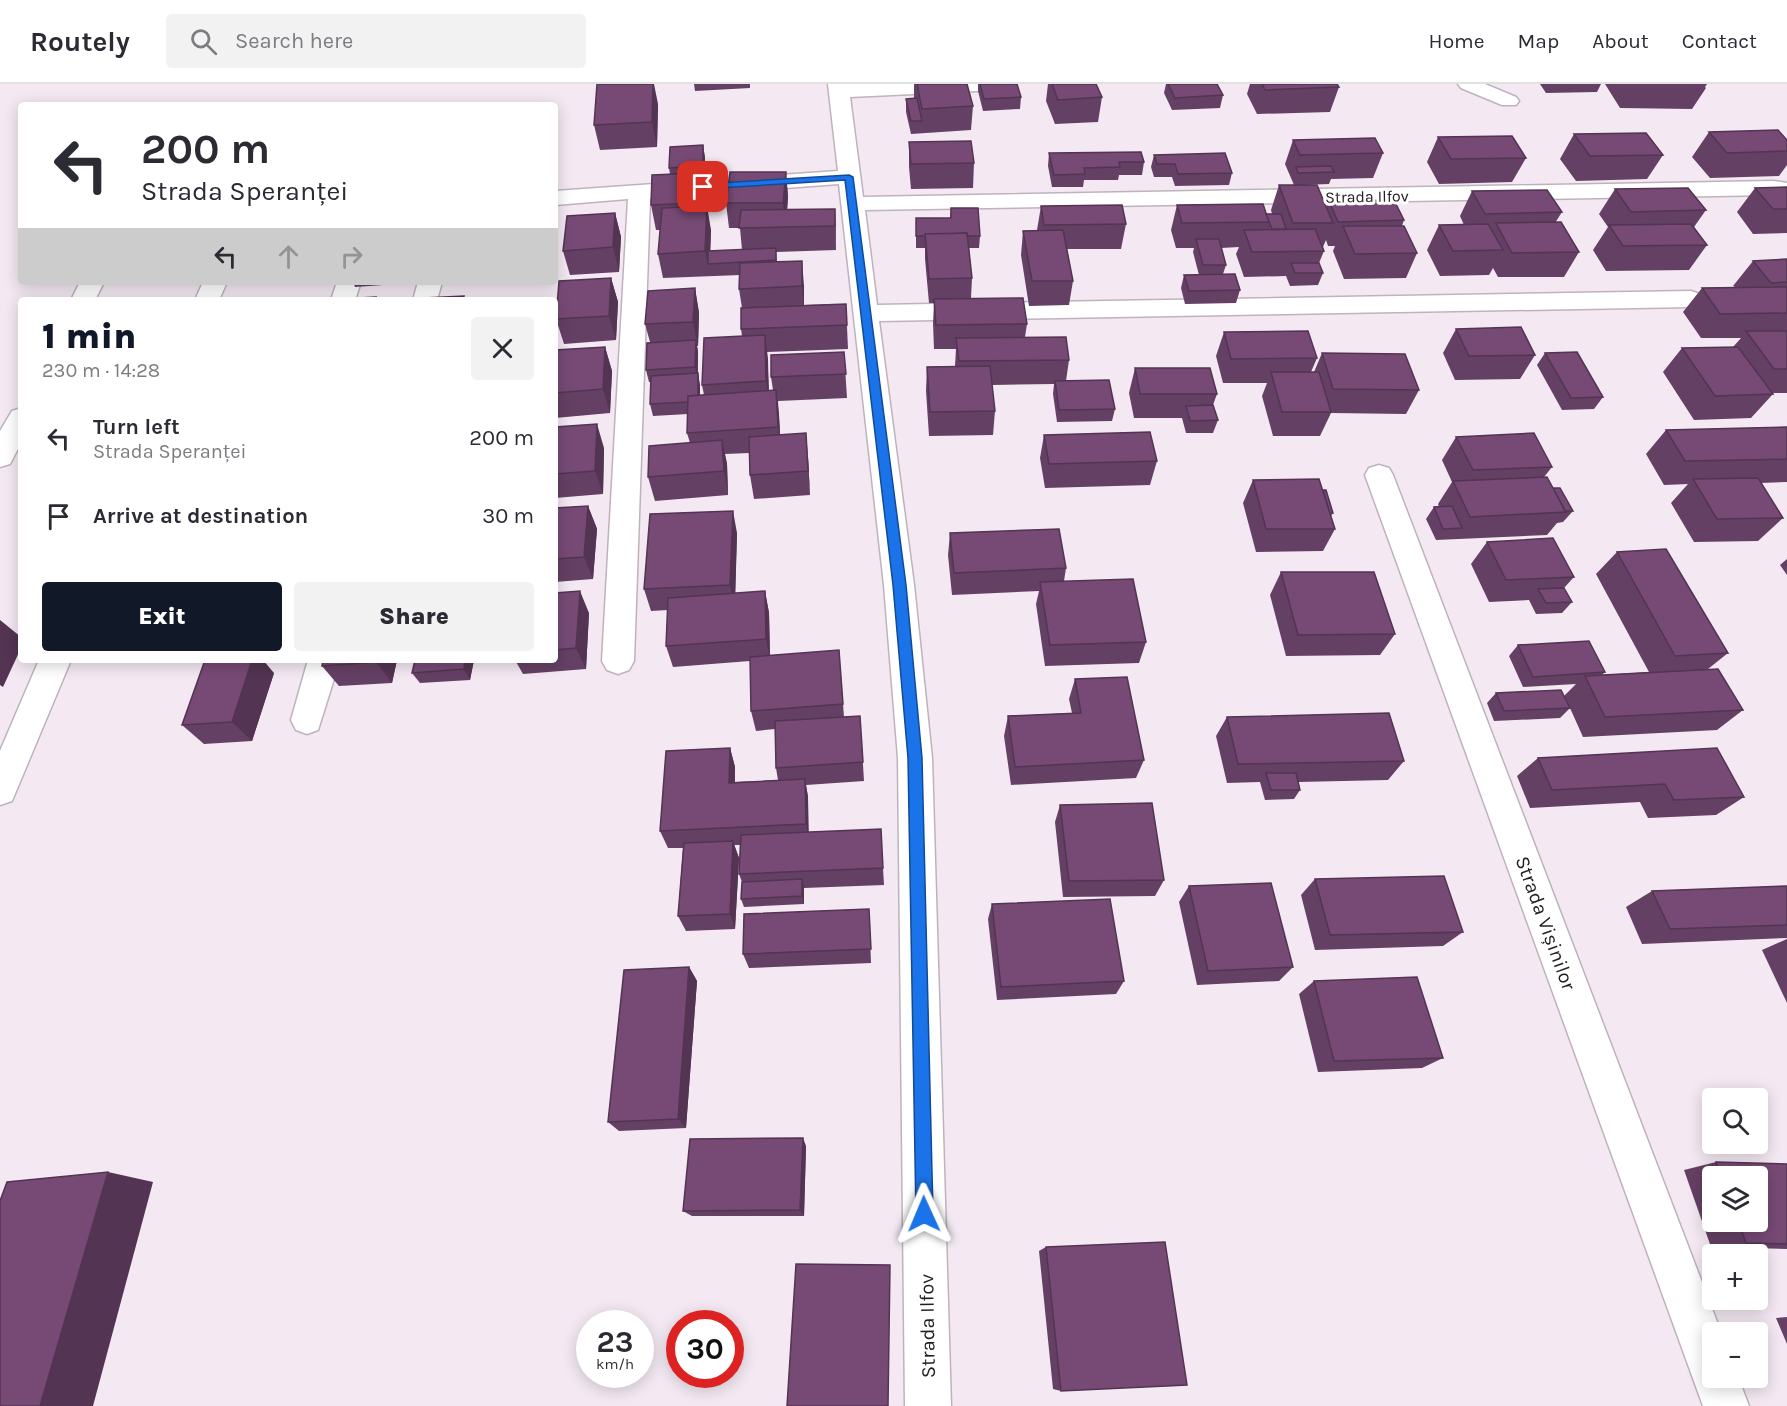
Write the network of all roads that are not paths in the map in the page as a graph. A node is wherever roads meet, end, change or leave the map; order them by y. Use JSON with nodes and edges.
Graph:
{"nodes":[{"id":1,"x":998,"y":84,"type":"edge"},
{"id":2,"x":1468,"y":84,"type":"edge"},
{"id":3,"x":839,"y":88,"type":"edge"},
{"id":4,"x":1509,"y":101,"type":"dead end"},
{"id":5,"x":1780,"y":189,"type":"edge"},
{"id":6,"x":851,"y":190,"type":"junction"},
{"id":7,"x":639,"y":192,"type":"junction"},
{"id":8,"x":558,"y":198,"type":"edge"},
{"id":9,"x":1691,"y":299,"type":"dead end"},
{"id":10,"x":867,"y":313,"type":"junction"},
{"id":11,"x":18,"y":423,"type":"edge"},
{"id":12,"x":0,"y":457,"type":"edge"},
{"id":13,"x":1379,"y":475,"type":"dead end"},
{"id":14,"x":618,"y":661,"type":"dead end"},
{"id":15,"x":54,"y":663,"type":"edge"},
{"id":16,"x":323,"y":663,"type":"edge"},
{"id":17,"x":307,"y":720,"type":"dead end"},
{"id":18,"x":0,"y":790,"type":"edge"},
{"id":19,"x":1702,"y":1341,"type":"edge"},
{"id":20,"x":1719,"y":1388,"type":"edge"},
{"id":21,"x":928,"y":1406,"type":"edge"},
{"id":22,"x":1726,"y":1406,"type":"edge"}],
"edges":[{"from":1,"to":3,"type":"street"},
{"from":2,"to":4,"type":"street"},
{"from":3,"to":6,"type":"street","name":"Strada Ilfov"},
{"from":5,"to":6,"type":"street","name":"Strada Ilfov"},
{"from":6,"to":7,"type":"street"},
{"from":6,"to":10,"type":"street","name":"Strada Ilfov"},
{"from":7,"to":8,"type":"street"},
{"from":7,"to":14,"type":"street"},
{"from":9,"to":10,"type":"street"},
{"from":10,"to":21,"type":"street","name":"Strada Ilfov"},
{"from":11,"to":12,"type":"street"},
{"from":13,"to":19,"type":"street","name":"Strada Vișinilor"},
{"from":15,"to":18,"type":"street"},
{"from":16,"to":17,"type":"street"},
{"from":20,"to":22,"type":"street"}]}
